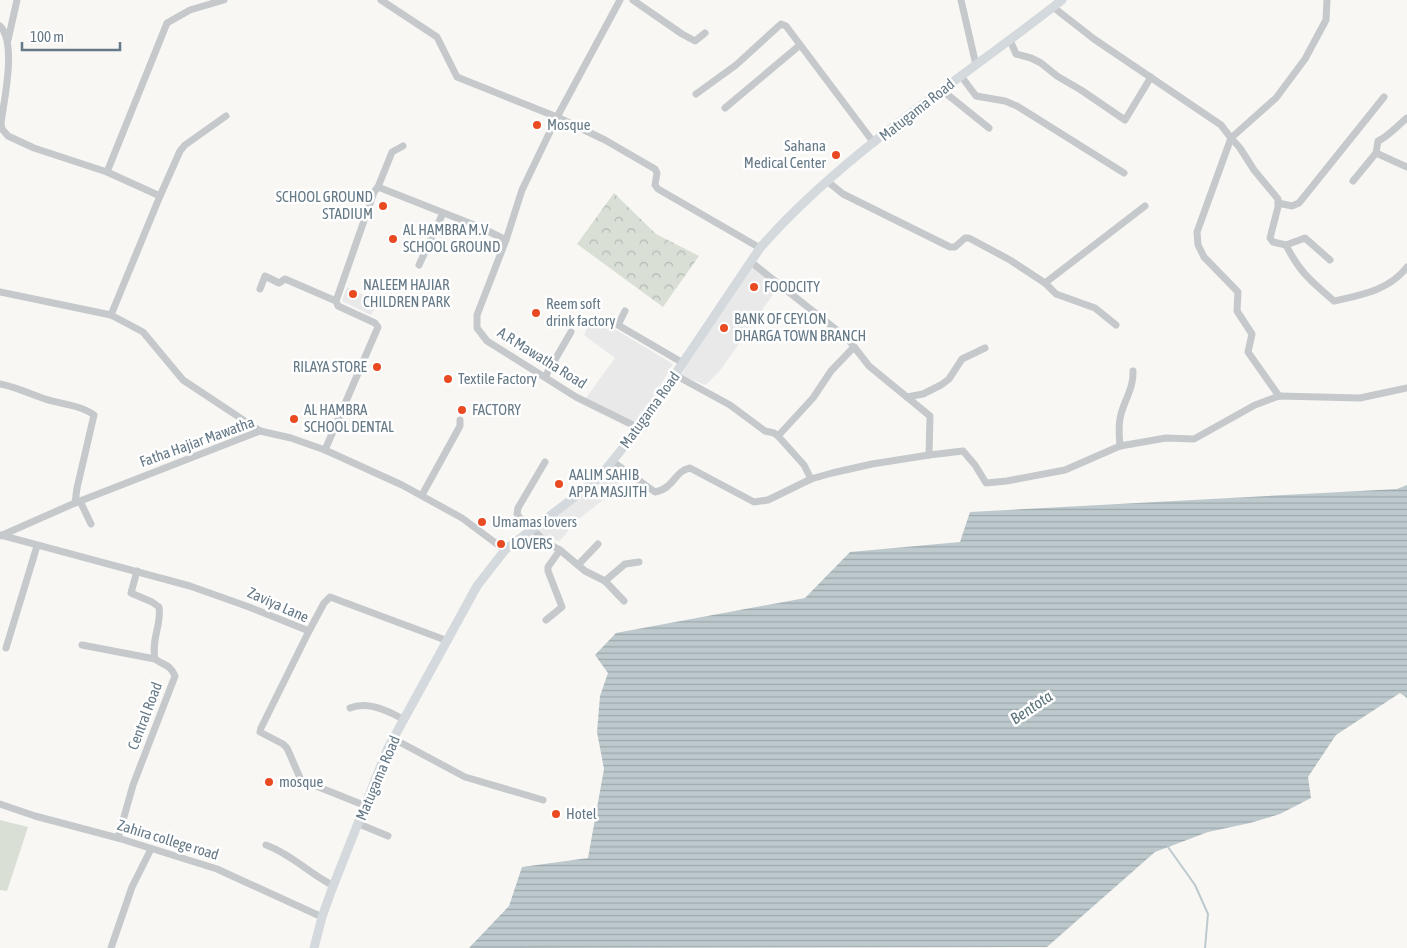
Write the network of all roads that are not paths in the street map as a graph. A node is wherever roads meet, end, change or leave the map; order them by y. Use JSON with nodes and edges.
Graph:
{"nodes":[{"id":1,"x":17,"y":0,"type":"edge"},
{"id":2,"x":224,"y":0,"type":"edge"},
{"id":3,"x":381,"y":0,"type":"edge"},
{"id":4,"x":620,"y":0,"type":"edge"},
{"id":5,"x":633,"y":0,"type":"edge"},
{"id":6,"x":961,"y":0,"type":"edge"},
{"id":7,"x":1062,"y":0,"type":"edge"},
{"id":8,"x":1327,"y":0,"type":"edge"},
{"id":9,"x":1053,"y":7,"type":"junction"},
{"id":10,"x":0,"y":26,"type":"edge"},
{"id":11,"x":705,"y":32,"type":"dead end"},
{"id":12,"x":8,"y":40,"type":"junction"},
{"id":13,"x":1010,"y":40,"type":"junction"},
{"id":14,"x":800,"y":45,"type":"junction"},
{"id":15,"x":976,"y":65,"type":"junction"},
{"id":16,"x":961,"y":76,"type":"junction"},
{"id":17,"x":1151,"y":77,"type":"junction"},
{"id":18,"x":943,"y":91,"type":"junction"},
{"id":19,"x":696,"y":94,"type":"dead end"},
{"id":20,"x":1384,"y":97,"type":"dead end"},
{"id":21,"x":726,"y":108,"type":"dead end"},
{"id":22,"x":226,"y":116,"type":"dead end"},
{"id":23,"x":557,"y":117,"type":"junction"},
{"id":24,"x":1407,"y":118,"type":"edge"},
{"id":25,"x":989,"y":128,"type":"dead end"},
{"id":26,"x":1231,"y":138,"type":"junction"},
{"id":27,"x":874,"y":143,"type":"junction"},
{"id":28,"x":403,"y":146,"type":"dead end"},
{"id":29,"x":1376,"y":152,"type":"junction"},
{"id":30,"x":1407,"y":168,"type":"edge"},
{"id":31,"x":106,"y":172,"type":"junction"},
{"id":32,"x":1124,"y":174,"type":"dead end"},
{"id":33,"x":827,"y":181,"type":"junction"},
{"id":34,"x":1353,"y":181,"type":"dead end"},
{"id":35,"x":378,"y":187,"type":"junction"},
{"id":36,"x":160,"y":196,"type":"junction"},
{"id":37,"x":1278,"y":203,"type":"junction"},
{"id":38,"x":1145,"y":206,"type":"dead end"},
{"id":39,"x":443,"y":212,"type":"junction"},
{"id":40,"x":506,"y":240,"type":"junction"},
{"id":41,"x":1286,"y":245,"type":"junction"},
{"id":42,"x":760,"y":248,"type":"junction"},
{"id":43,"x":1330,"y":260,"type":"dead end"},
{"id":44,"x":751,"y":262,"type":"junction"},
{"id":45,"x":419,"y":265,"type":"dead end"},
{"id":46,"x":1407,"y":267,"type":"edge"},
{"id":47,"x":1045,"y":283,"type":"junction"},
{"id":48,"x":260,"y":289,"type":"dead end"},
{"id":49,"x":0,"y":292,"type":"edge"},
{"id":50,"x":336,"y":300,"type":"junction"},
{"id":51,"x":625,"y":311,"type":"dead end"},
{"id":52,"x":111,"y":315,"type":"junction"},
{"id":53,"x":1116,"y":325,"type":"dead end"},
{"id":54,"x":571,"y":332,"type":"dead end"},
{"id":55,"x":853,"y":348,"type":"junction"},
{"id":56,"x":985,"y":348,"type":"dead end"},
{"id":57,"x":683,"y":363,"type":"junction"},
{"id":58,"x":1132,"y":371,"type":"dead end"},
{"id":59,"x":675,"y":375,"type":"junction"},
{"id":60,"x":545,"y":377,"type":"junction"},
{"id":61,"x":0,"y":384,"type":"edge"},
{"id":62,"x":1407,"y":388,"type":"edge"},
{"id":63,"x":1279,"y":396,"type":"junction"},
{"id":64,"x":907,"y":398,"type":"junction"},
{"id":65,"x":460,"y":420,"type":"dead end"},
{"id":66,"x":639,"y":428,"type":"junction"},
{"id":67,"x":260,"y":431,"type":"junction"},
{"id":68,"x":778,"y":436,"type":"junction"},
{"id":69,"x":1120,"y":446,"type":"junction"},
{"id":70,"x":324,"y":450,"type":"junction"},
{"id":71,"x":929,"y":455,"type":"junction"},
{"id":72,"x":612,"y":461,"type":"junction"},
{"id":73,"x":545,"y":462,"type":"dead end"},
{"id":74,"x":811,"y":479,"type":"junction"},
{"id":75,"x":422,"y":495,"type":"junction"},
{"id":76,"x":78,"y":502,"type":"junction"},
{"id":77,"x":91,"y":524,"type":"dead end"},
{"id":78,"x":532,"y":530,"type":"junction"},
{"id":79,"x":1,"y":535,"type":"edge"},
{"id":80,"x":598,"y":544,"type":"dead end"},
{"id":81,"x":37,"y":546,"type":"junction"},
{"id":82,"x":505,"y":550,"type":"junction"},
{"id":83,"x":560,"y":550,"type":"junction"},
{"id":84,"x":638,"y":562,"type":"dead end"},
{"id":85,"x":578,"y":565,"type":"junction"},
{"id":86,"x":137,"y":572,"type":"junction"},
{"id":87,"x":605,"y":581,"type":"junction"},
{"id":88,"x":624,"y":601,"type":"dead end"},
{"id":89,"x":546,"y":620,"type":"dead end"},
{"id":90,"x":309,"y":631,"type":"junction"},
{"id":91,"x":448,"y":641,"type":"junction"},
{"id":92,"x":82,"y":645,"type":"dead end"},
{"id":93,"x":6,"y":648,"type":"dead end"},
{"id":94,"x":155,"y":659,"type":"junction"},
{"id":95,"x":350,"y":708,"type":"dead end"},
{"id":96,"x":404,"y":720,"type":"junction"},
{"id":97,"x":394,"y":739,"type":"junction"},
{"id":98,"x":543,"y":800,"type":"dead end"},
{"id":99,"x":0,"y":804,"type":"edge"},
{"id":100,"x":366,"y":806,"type":"junction"},
{"id":101,"x":359,"y":824,"type":"junction"},
{"id":102,"x":388,"y":836,"type":"dead end"},
{"id":103,"x":118,"y":838,"type":"junction"},
{"id":104,"x":266,"y":845,"type":"dead end"},
{"id":105,"x":151,"y":849,"type":"junction"},
{"id":106,"x":334,"y":886,"type":"junction"},
{"id":107,"x":322,"y":918,"type":"junction"},
{"id":108,"x":111,"y":948,"type":"edge"},
{"id":109,"x":314,"y":948,"type":"edge"}],
"edges":[{"from":1,"to":12,"type":"street"},
{"from":2,"to":31,"type":"street"},
{"from":3,"to":23,"type":"street"},
{"from":4,"to":23,"type":"street","name":"A.R Mawatha Road"},
{"from":5,"to":11,"type":"street"},
{"from":6,"to":15,"type":"street"},
{"from":7,"to":9,"type":"main road","name":"Matugama Road"},
{"from":8,"to":26,"type":"street"},
{"from":9,"to":13,"type":"main road","name":"Matugama Road"},
{"from":9,"to":17,"type":"street"},
{"from":10,"to":12,"type":"street"},
{"from":12,"to":31,"type":"street"},
{"from":13,"to":15,"type":"main road","name":"Matugama Road"},
{"from":13,"to":17,"type":"street"},
{"from":14,"to":19,"type":"street"},
{"from":14,"to":21,"type":"street"},
{"from":14,"to":27,"type":"street"},
{"from":15,"to":16,"type":"main road","name":"Matugama Road"},
{"from":16,"to":18,"type":"main road","name":"Matugama Road"},
{"from":16,"to":32,"type":"street"},
{"from":17,"to":26,"type":"street"},
{"from":18,"to":25,"type":"street"},
{"from":18,"to":27,"type":"main road","name":"Matugama Road"},
{"from":20,"to":37,"type":"street"},
{"from":22,"to":36,"type":"street"},
{"from":23,"to":40,"type":"street","name":"A.R Mawatha Road"},
{"from":23,"to":42,"type":"street"},
{"from":24,"to":29,"type":"street"},
{"from":26,"to":37,"type":"street"},
{"from":26,"to":63,"type":"street"},
{"from":27,"to":33,"type":"main road","name":"Matugama Road"},
{"from":28,"to":35,"type":"street"},
{"from":29,"to":30,"type":"street"},
{"from":29,"to":34,"type":"street"},
{"from":31,"to":36,"type":"street"},
{"from":33,"to":42,"type":"main road","name":"Matugama Road"},
{"from":33,"to":47,"type":"street"},
{"from":35,"to":39,"type":"street"},
{"from":35,"to":50,"type":"street"},
{"from":36,"to":52,"type":"street"},
{"from":37,"to":41,"type":"street"},
{"from":38,"to":47,"type":"street"},
{"from":39,"to":40,"type":"street"},
{"from":39,"to":45,"type":"street"},
{"from":40,"to":60,"type":"street","name":"A.R Mawatha Road"},
{"from":41,"to":43,"type":"street"},
{"from":41,"to":46,"type":"street"},
{"from":42,"to":44,"type":"main road","name":"Matugama Road"},
{"from":44,"to":55,"type":"street"},
{"from":44,"to":57,"type":"main road","name":"Matugama Road"},
{"from":47,"to":53,"type":"street"},
{"from":48,"to":50,"type":"street"},
{"from":49,"to":52,"type":"street"},
{"from":50,"to":70,"type":"street"},
{"from":51,"to":57,"type":"street"},
{"from":52,"to":67,"type":"street"},
{"from":54,"to":60,"type":"street"},
{"from":55,"to":64,"type":"street"},
{"from":55,"to":68,"type":"street"},
{"from":56,"to":64,"type":"street"},
{"from":57,"to":59,"type":"main road","name":"Matugama Road"},
{"from":58,"to":69,"type":"street"},
{"from":59,"to":66,"type":"main road","name":"Matugama Road"},
{"from":59,"to":68,"type":"street"},
{"from":60,"to":66,"type":"street","name":"A.R Mawatha Road"},
{"from":61,"to":76,"type":"street"},
{"from":62,"to":63,"type":"street"},
{"from":63,"to":69,"type":"street"},
{"from":64,"to":71,"type":"street"},
{"from":65,"to":75,"type":"street"},
{"from":66,"to":72,"type":"main road","name":"Matugama Road"},
{"from":67,"to":70,"type":"street","name":"Fatha Hajiar Mawatha"},
{"from":67,"to":76,"type":"street","name":"Fatha Hajiar Mawatha"},
{"from":68,"to":74,"type":"street"},
{"from":69,"to":71,"type":"street"},
{"from":70,"to":75,"type":"street","name":"Fatha Hajiar Mawatha"},
{"from":71,"to":74,"type":"street"},
{"from":72,"to":74,"type":"street"},
{"from":72,"to":78,"type":"main road","name":"Matugama Road"},
{"from":73,"to":78,"type":"street"},
{"from":75,"to":82,"type":"street","name":"Fatha Hajiar Mawatha"},
{"from":76,"to":77,"type":"street"},
{"from":76,"to":79,"type":"street","name":"Fatha Hajiar Mawatha"},
{"from":78,"to":82,"type":"main road","name":"Matugama Road"},
{"from":78,"to":83,"type":"street"},
{"from":79,"to":81,"type":"street","name":"Zaviya Lane"},
{"from":80,"to":85,"type":"street"},
{"from":81,"to":86,"type":"street","name":"Zaviya Lane"},
{"from":81,"to":93,"type":"street"},
{"from":82,"to":91,"type":"main road","name":"Matugama Road"},
{"from":83,"to":85,"type":"street"},
{"from":83,"to":89,"type":"street"},
{"from":84,"to":87,"type":"street"},
{"from":85,"to":87,"type":"street"},
{"from":86,"to":90,"type":"street","name":"Zaviya Lane"},
{"from":86,"to":94,"type":"street","name":"Central Road"},
{"from":87,"to":88,"type":"street"},
{"from":90,"to":91,"type":"street"},
{"from":90,"to":100,"type":"street","name":"Zaviya Lane"},
{"from":91,"to":96,"type":"main road","name":"Matugama Road"},
{"from":92,"to":94,"type":"street"},
{"from":94,"to":103,"type":"street","name":"Central Road"},
{"from":95,"to":96,"type":"street"},
{"from":96,"to":97,"type":"main road","name":"Matugama Road"},
{"from":97,"to":98,"type":"street"},
{"from":97,"to":100,"type":"main road","name":"Matugama Road"},
{"from":99,"to":103,"type":"street","name":"Zahira college road"},
{"from":100,"to":101,"type":"main road","name":"Matugama Road"},
{"from":101,"to":102,"type":"street"},
{"from":101,"to":106,"type":"main road","name":"Matugama Road"},
{"from":103,"to":105,"type":"street","name":"Zahira college road"},
{"from":104,"to":106,"type":"street"},
{"from":105,"to":107,"type":"street","name":"Zahira college road"},
{"from":105,"to":108,"type":"street"},
{"from":106,"to":107,"type":"main road","name":"Matugama Road"},
{"from":107,"to":109,"type":"main road","name":"Matugama Road"}]}
